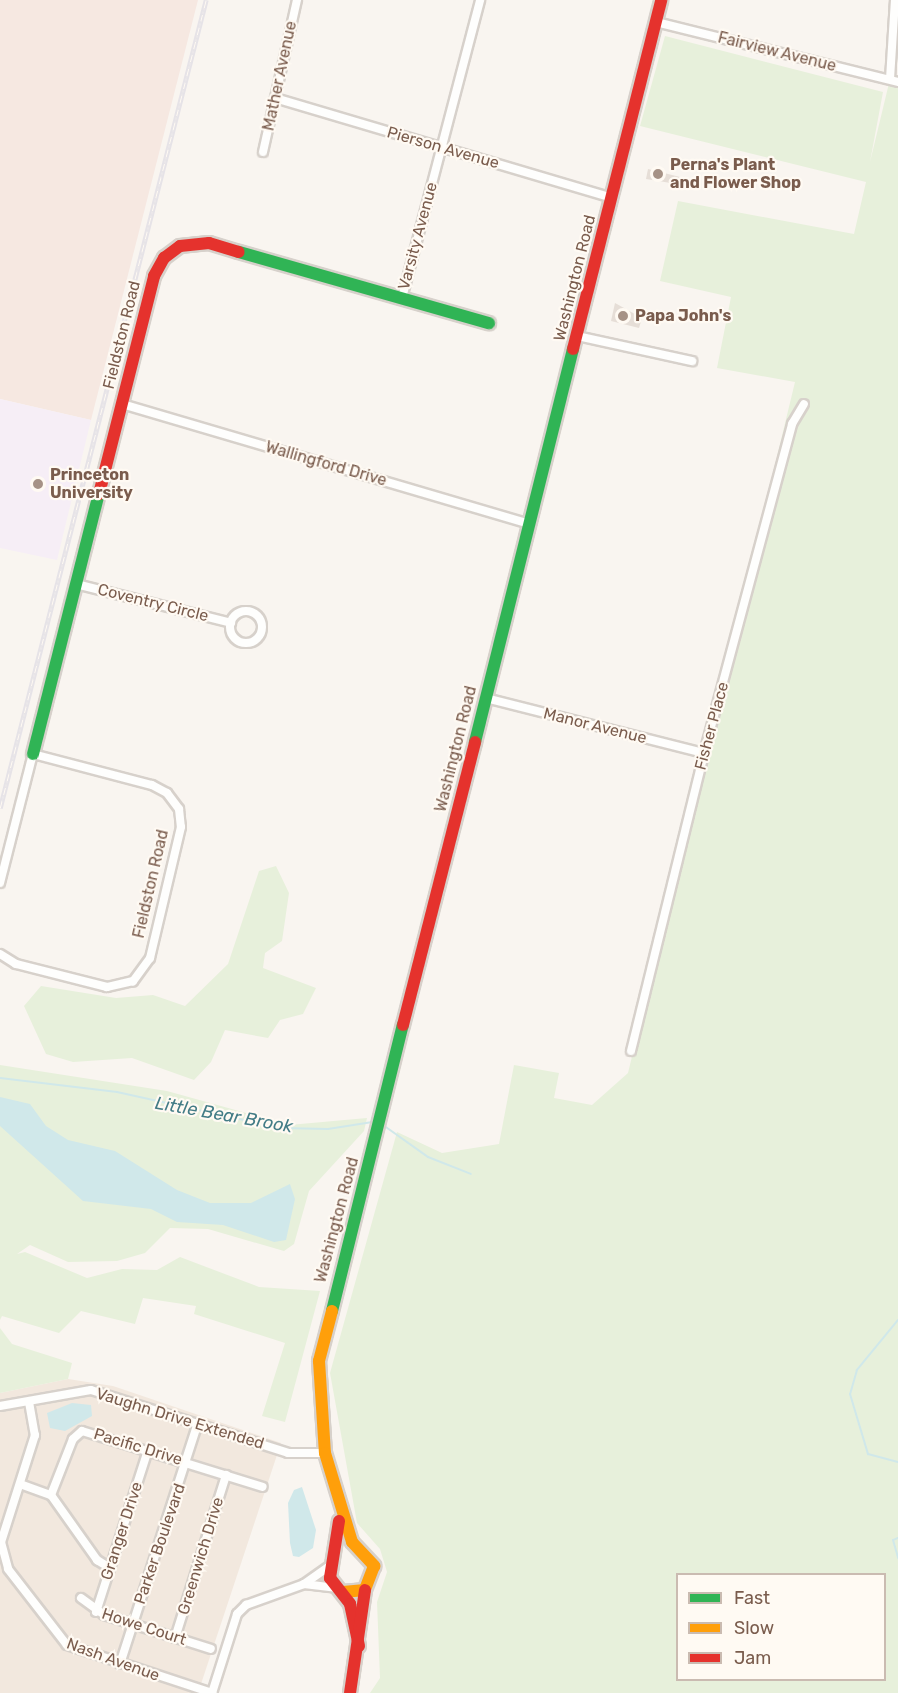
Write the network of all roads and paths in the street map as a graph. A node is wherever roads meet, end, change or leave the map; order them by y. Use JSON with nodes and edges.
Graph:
{"nodes":[{"id":1,"x":297,"y":0,"type":"edge"},
{"id":2,"x":480,"y":0,"type":"edge"},
{"id":3,"x":662,"y":0,"type":"edge"},
{"id":4,"x":895,"y":0,"type":"edge"},
{"id":5,"x":656,"y":22,"type":"junction"},
{"id":6,"x":894,"y":81,"type":"edge"},
{"id":7,"x":275,"y":98,"type":"junction"},
{"id":8,"x":442,"y":147,"type":"junction"},
{"id":9,"x":263,"y":152,"type":"dead end"},
{"id":10,"x":612,"y":198,"type":"junction"},
{"id":11,"x":402,"y":298,"type":"junction"},
{"id":12,"x":489,"y":323,"type":"dead end"},
{"id":13,"x":577,"y":336,"type":"junction"},
{"id":14,"x":692,"y":361,"type":"dead end"},
{"id":15,"x":122,"y":404,"type":"junction"},
{"id":16,"x":804,"y":404,"type":"dead end"},
{"id":17,"x":530,"y":524,"type":"junction"},
{"id":18,"x":76,"y":584,"type":"junction"},
{"id":19,"x":231,"y":623,"type":"dead end"},
{"id":20,"x":486,"y":698,"type":"junction"},
{"id":21,"x":704,"y":753,"type":"junction"},
{"id":22,"x":33,"y":754,"type":"junction"},
{"id":23,"x":0,"y":883,"type":"edge"},
{"id":24,"x":0,"y":954,"type":"edge"},
{"id":25,"x":631,"y":1051,"type":"dead end"},
{"id":26,"x":29,"y":1402,"type":"junction"},
{"id":27,"x":0,"y":1406,"type":"edge"},
{"id":28,"x":198,"y":1423,"type":"junction"},
{"id":29,"x":148,"y":1450,"type":"junction"},
{"id":30,"x":325,"y":1453,"type":"junction"},
{"id":31,"x":187,"y":1463,"type":"junction"},
{"id":32,"x":226,"y":1475,"type":"junction"},
{"id":33,"x":20,"y":1484,"type":"junction"},
{"id":34,"x":263,"y":1487,"type":"dead end"},
{"id":35,"x":51,"y":1494,"type":"junction"},
{"id":36,"x":338,"y":1509,"type":"junction"},
{"id":37,"x":360,"y":1550,"type":"junction"},
{"id":38,"x":332,"y":1562,"type":"junction"},
{"id":39,"x":110,"y":1568,"type":"junction"},
{"id":40,"x":304,"y":1584,"type":"junction"},
{"id":41,"x":340,"y":1590,"type":"junction"},
{"id":42,"x":365,"y":1590,"type":"junction"},
{"id":43,"x":81,"y":1598,"type":"dead end"},
{"id":44,"x":96,"y":1612,"type":"junction"},
{"id":45,"x":133,"y":1624,"type":"junction"},
{"id":46,"x":175,"y":1638,"type":"junction"},
{"id":47,"x":359,"y":1646,"type":"junction"},
{"id":48,"x":211,"y":1649,"type":"dead end"},
{"id":49,"x":120,"y":1664,"type":"junction"},
{"id":50,"x":212,"y":1693,"type":"edge"},
{"id":51,"x":350,"y":1693,"type":"edge"}],
"edges":[{"from":1,"to":7,"type":"street","name":"Mather Avenue"},
{"from":2,"to":8,"type":"street","name":"Varsity Avenue"},
{"from":3,"to":5,"type":"main road","name":"Washington Road"},
{"from":4,"to":6,"type":"street"},
{"from":5,"to":6,"type":"street","name":"Fairview Avenue"},
{"from":5,"to":10,"type":"main road","name":"Washington Road"},
{"from":7,"to":8,"type":"street","name":"Pierson Avenue"},
{"from":7,"to":9,"type":"street","name":"Mather Avenue"},
{"from":8,"to":10,"type":"street","name":"Pierson Avenue"},
{"from":8,"to":11,"type":"street","name":"Varsity Avenue"},
{"from":10,"to":13,"type":"main road","name":"Washington Road"},
{"from":11,"to":12,"type":"main road","name":"Fieldston Road"},
{"from":11,"to":15,"type":"main road","name":"Fieldston Road"},
{"from":13,"to":14,"type":"street"},
{"from":13,"to":17,"type":"main road","name":"Washington Road"},
{"from":15,"to":17,"type":"street","name":"Wallingford Drive"},
{"from":15,"to":18,"type":"main road","name":"Fieldston Road"},
{"from":16,"to":21,"type":"street","name":"Fisher Place"},
{"from":17,"to":20,"type":"main road","name":"Washington Road"},
{"from":18,"to":19,"type":"street","name":"Coventry Circle"},
{"from":18,"to":22,"type":"main road","name":"Fieldston Road"},
{"from":20,"to":21,"type":"street","name":"Manor Avenue"},
{"from":20,"to":30,"type":"main road","name":"Washington Road"},
{"from":21,"to":25,"type":"street","name":"Fisher Place"},
{"from":22,"to":23,"type":"street","name":"Fieldston Road"},
{"from":22,"to":24,"type":"street","name":"Fieldston Road"},
{"from":26,"to":27,"type":"street","name":"Vaughn Drive Extended"},
{"from":26,"to":28,"type":"street","name":"Vaughn Drive Extended"},
{"from":26,"to":33,"type":"street","name":"Nash Avenue"},
{"from":28,"to":30,"type":"street","name":"Vaughn Drive Extended"},
{"from":28,"to":31,"type":"street","name":"Parker Boulevard"},
{"from":29,"to":31,"type":"street","name":"Pacific Drive"},
{"from":29,"to":35,"type":"street","name":"Pacific Drive"},
{"from":29,"to":39,"type":"street","name":"Granger Drive"},
{"from":30,"to":36,"type":"main road","name":"Washington Road"},
{"from":31,"to":32,"type":"street","name":"Pacific Drive"},
{"from":31,"to":45,"type":"street","name":"Parker Boulevard"},
{"from":32,"to":34,"type":"street","name":"Pacific Drive"},
{"from":32,"to":46,"type":"street","name":"Greenwich Drive"},
{"from":33,"to":35,"type":"street"},
{"from":33,"to":49,"type":"street","name":"Nash Avenue"},
{"from":35,"to":39,"type":"street"},
{"from":36,"to":37,"type":"main road","name":"Washington Road"},
{"from":36,"to":38,"type":"main road","name":"Washington Road"},
{"from":37,"to":38,"type":"main road"},
{"from":37,"to":42,"type":"main road","name":"Washington Road"},
{"from":38,"to":40,"type":"street"},
{"from":38,"to":41,"type":"main road"},
{"from":39,"to":44,"type":"street","name":"Granger Drive"},
{"from":40,"to":41,"type":"street"},
{"from":40,"to":50,"type":"street"},
{"from":41,"to":42,"type":"main road"},
{"from":41,"to":47,"type":"main road"},
{"from":42,"to":47,"type":"main road"},
{"from":43,"to":44,"type":"street","name":"Howe Court"},
{"from":44,"to":45,"type":"street","name":"Howe Court"},
{"from":45,"to":46,"type":"street","name":"Howe Court"},
{"from":45,"to":49,"type":"street","name":"Parker Boulevard"},
{"from":46,"to":48,"type":"street","name":"Howe Court"},
{"from":47,"to":51,"type":"main road"},
{"from":49,"to":50,"type":"street","name":"Nash Avenue"}]}
